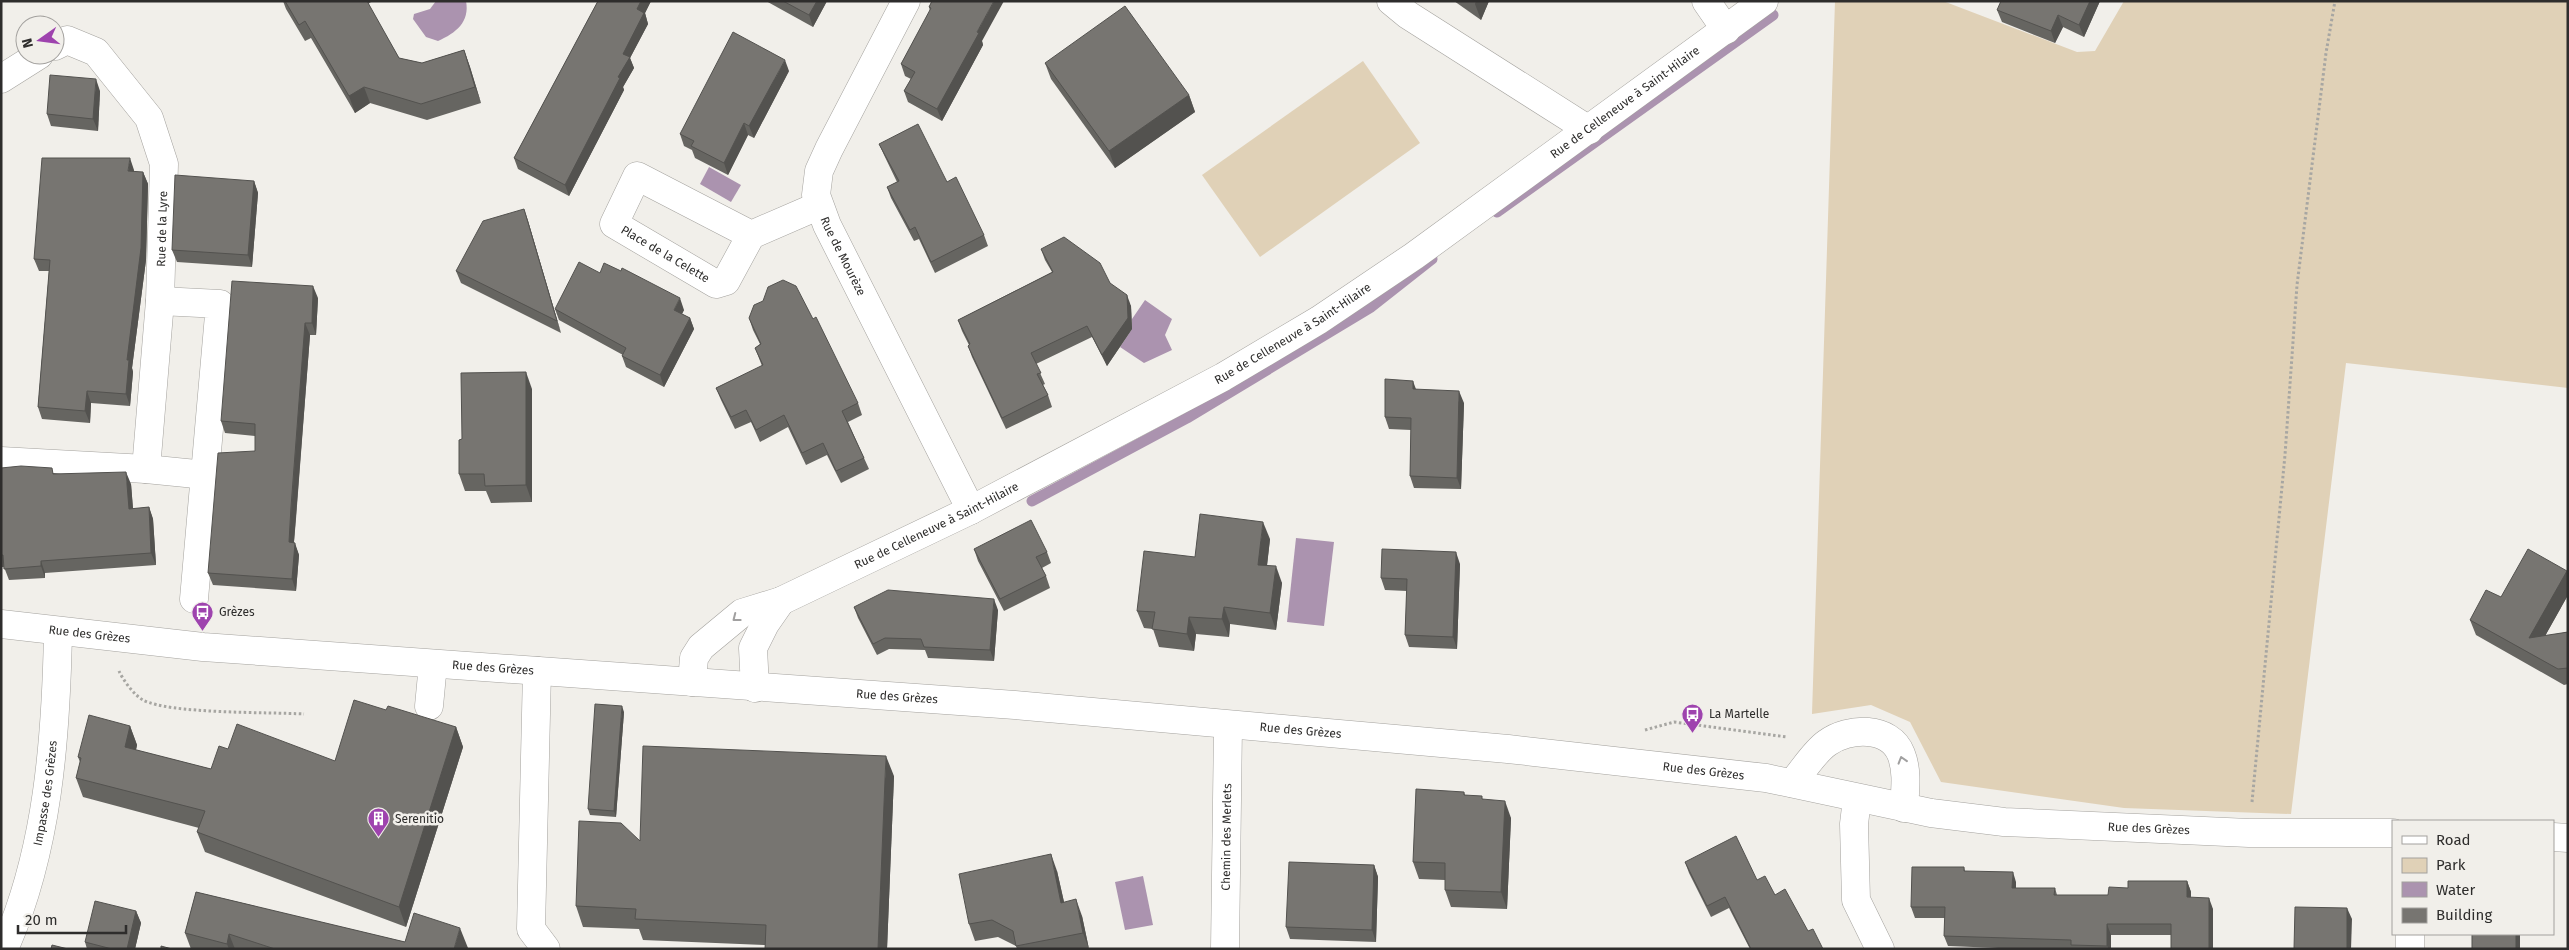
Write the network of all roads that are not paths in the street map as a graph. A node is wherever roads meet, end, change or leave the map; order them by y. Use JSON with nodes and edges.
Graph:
{"nodes":[{"id":1,"x":906,"y":1,"type":"edge"},
{"id":2,"x":1391,"y":1,"type":"edge"},
{"id":3,"x":1706,"y":1,"type":"edge"},
{"id":4,"x":1764,"y":1,"type":"edge"},
{"id":5,"x":1726,"y":30,"type":"junction"},
{"id":6,"x":65,"y":41,"type":"edge"},
{"id":7,"x":23,"y":65,"type":"edge"},
{"id":8,"x":1,"y":79,"type":"edge"},
{"id":9,"x":1589,"y":130,"type":"junction"},
{"id":10,"x":818,"y":206,"type":"junction"},
{"id":11,"x":751,"y":235,"type":"junction"},
{"id":12,"x":160,"y":301,"type":"junction"},
{"id":13,"x":1,"y":461,"type":"edge"},
{"id":14,"x":146,"y":469,"type":"junction"},
{"id":15,"x":206,"y":475,"type":"junction"},
{"id":16,"x":971,"y":510,"type":"junction"},
{"id":17,"x":194,"y":599,"type":"dead end"},
{"id":18,"x":781,"y":601,"type":"junction"},
{"id":19,"x":1,"y":624,"type":"edge"},
{"id":20,"x":58,"y":632,"type":"junction"},
{"id":21,"x":433,"y":664,"type":"junction"},
{"id":22,"x":537,"y":671,"type":"junction"},
{"id":23,"x":692,"y":682,"type":"junction"},
{"id":24,"x":755,"y":688,"type":"junction"},
{"id":25,"x":429,"y":706,"type":"dead end"},
{"id":26,"x":1228,"y":726,"type":"junction"},
{"id":27,"x":1792,"y":783,"type":"junction"},
{"id":28,"x":1857,"y":799,"type":"junction"},
{"id":29,"x":1904,"y":808,"type":"junction"},
{"id":30,"x":2392,"y":833,"type":"edge"},
{"id":31,"x":2554,"y":837,"type":"edge"},
{"id":32,"x":2568,"y":838,"type":"edge"},
{"id":33,"x":2410,"y":935,"type":"edge"},
{"id":34,"x":4,"y":949,"type":"edge"},
{"id":35,"x":546,"y":949,"type":"edge"},
{"id":36,"x":1225,"y":949,"type":"edge"},
{"id":37,"x":1880,"y":949,"type":"edge"},
{"id":38,"x":2410,"y":949,"type":"edge"}],
"edges":[{"from":1,"to":10,"type":"street","name":"Rue de Mourèze"},
{"from":2,"to":9,"type":"street"},
{"from":3,"to":5,"type":"street"},
{"from":4,"to":5,"type":"street","name":"Rue de Celleneuve à Saint-Hilaire"},
{"from":5,"to":9,"type":"street","name":"Rue de Celleneuve à Saint-Hilaire"},
{"from":6,"to":12,"type":"street","name":"Rue de la Lyre"},
{"from":7,"to":8,"type":"street"},
{"from":9,"to":16,"type":"street","name":"Rue de Celleneuve à Saint-Hilaire"},
{"from":10,"to":11,"type":"street"},
{"from":10,"to":16,"type":"street","name":"Rue de Mourèze"},
{"from":11,"to":11,"type":"street","name":"Place de la Celette"},
{"from":12,"to":14,"type":"street","name":"Rue de la Lyre"},
{"from":12,"to":15,"type":"street"},
{"from":13,"to":14,"type":"street"},
{"from":14,"to":15,"type":"street"},
{"from":15,"to":17,"type":"street"},
{"from":16,"to":18,"type":"street","name":"Rue de Celleneuve à Saint-Hilaire"},
{"from":18,"to":23,"type":"street","name":"Rue de Celleneuve à Saint-Hilaire","one_way":true},
{"from":18,"to":24,"type":"street","name":"Rue de Celleneuve à Saint-Hilaire"},
{"from":19,"to":20,"type":"street","name":"Rue des Grèzes"},
{"from":20,"to":21,"type":"street","name":"Rue des Grèzes"},
{"from":20,"to":34,"type":"street","name":"Impasse des Grèzes"},
{"from":21,"to":22,"type":"street","name":"Rue des Grèzes"},
{"from":21,"to":25,"type":"street"},
{"from":22,"to":23,"type":"street","name":"Rue des Grèzes"},
{"from":22,"to":35,"type":"street"},
{"from":23,"to":24,"type":"street","name":"Rue des Grèzes"},
{"from":24,"to":26,"type":"street","name":"Rue des Grèzes"},
{"from":26,"to":27,"type":"street","name":"Rue des Grèzes"},
{"from":26,"to":36,"type":"street","name":"Chemin des Merlets"},
{"from":27,"to":28,"type":"street","name":"Rue des Grèzes"},
{"from":29,"to":27,"type":"street","one_way":true},
{"from":28,"to":29,"type":"street","name":"Rue des Grèzes"},
{"from":28,"to":37,"type":"street"},
{"from":29,"to":30,"type":"street","name":"Rue des Grèzes"},
{"from":31,"to":32,"type":"street"},
{"from":33,"to":38,"type":"street"}]}
